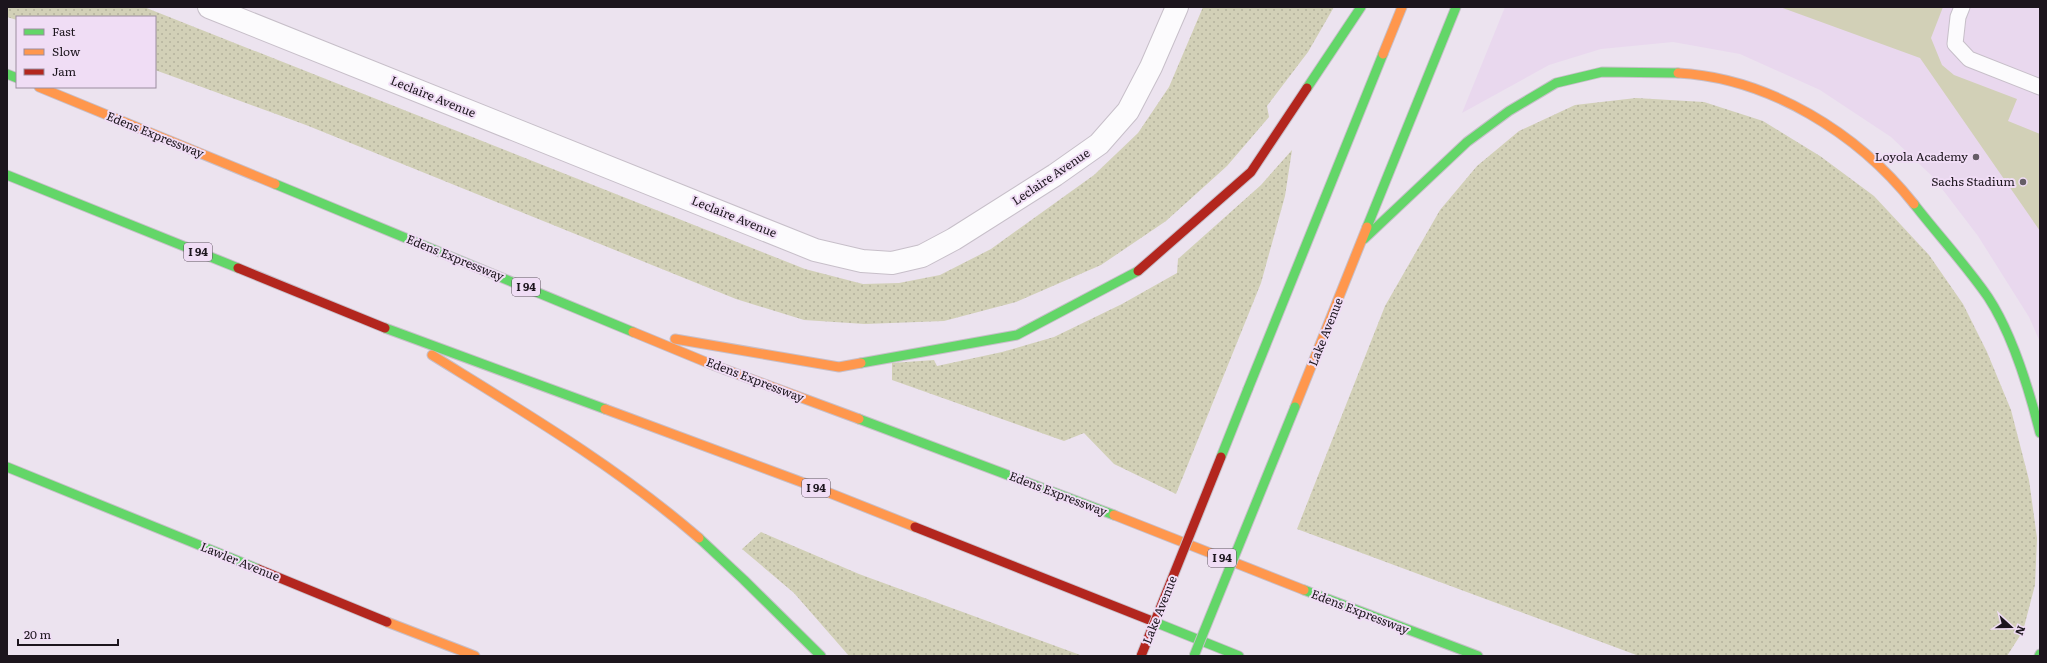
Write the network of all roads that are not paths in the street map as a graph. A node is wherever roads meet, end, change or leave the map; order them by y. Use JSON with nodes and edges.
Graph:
{"nodes":[{"id":1,"x":209,"y":7,"type":"edge"},
{"id":2,"x":1177,"y":7,"type":"edge"},
{"id":3,"x":1361,"y":7,"type":"edge"},
{"id":4,"x":1402,"y":7,"type":"edge"},
{"id":5,"x":1456,"y":7,"type":"edge"},
{"id":6,"x":1962,"y":7,"type":"edge"},
{"id":7,"x":2040,"y":87,"type":"edge"},
{"id":8,"x":41,"y":88,"type":"edge"},
{"id":9,"x":7,"y":175,"type":"edge"},
{"id":10,"x":1364,"y":239,"type":"junction"},
{"id":11,"x":390,"y":330,"type":"junction"},
{"id":12,"x":636,"y":333,"type":"junction"},
{"id":13,"x":2040,"y":433,"type":"edge"},
{"id":14,"x":7,"y":467,"type":"edge"},
{"id":15,"x":474,"y":656,"type":"edge"},
{"id":16,"x":821,"y":656,"type":"edge"},
{"id":17,"x":1141,"y":656,"type":"edge"},
{"id":18,"x":1194,"y":656,"type":"edge"},
{"id":19,"x":1239,"y":656,"type":"edge"},
{"id":20,"x":1478,"y":656,"type":"edge"}],
"edges":[{"from":1,"to":2,"type":"street","name":"Leclaire Avenue"},
{"from":3,"to":12,"type":"main road"},
{"from":4,"to":17,"type":"main road","name":"Lake Avenue","bridge":true},
{"from":5,"to":10,"type":"main road","name":"Lake Avenue"},
{"from":6,"to":7,"type":"lane"},
{"from":8,"to":12,"type":"main road","name":"Edens Expressway","number":"I 94"},
{"from":9,"to":11,"type":"main road","number":"I 94"},
{"from":10,"to":13,"type":"main road"},
{"from":10,"to":18,"type":"main road","name":"Lake Avenue","bridge":true},
{"from":11,"to":16,"type":"main road"},
{"from":11,"to":19,"type":"main road","number":"I 94"},
{"from":12,"to":20,"type":"main road","name":"Edens Expressway","number":"I 94"},
{"from":14,"to":15,"type":"main road","name":"Lawler Avenue"}]}
